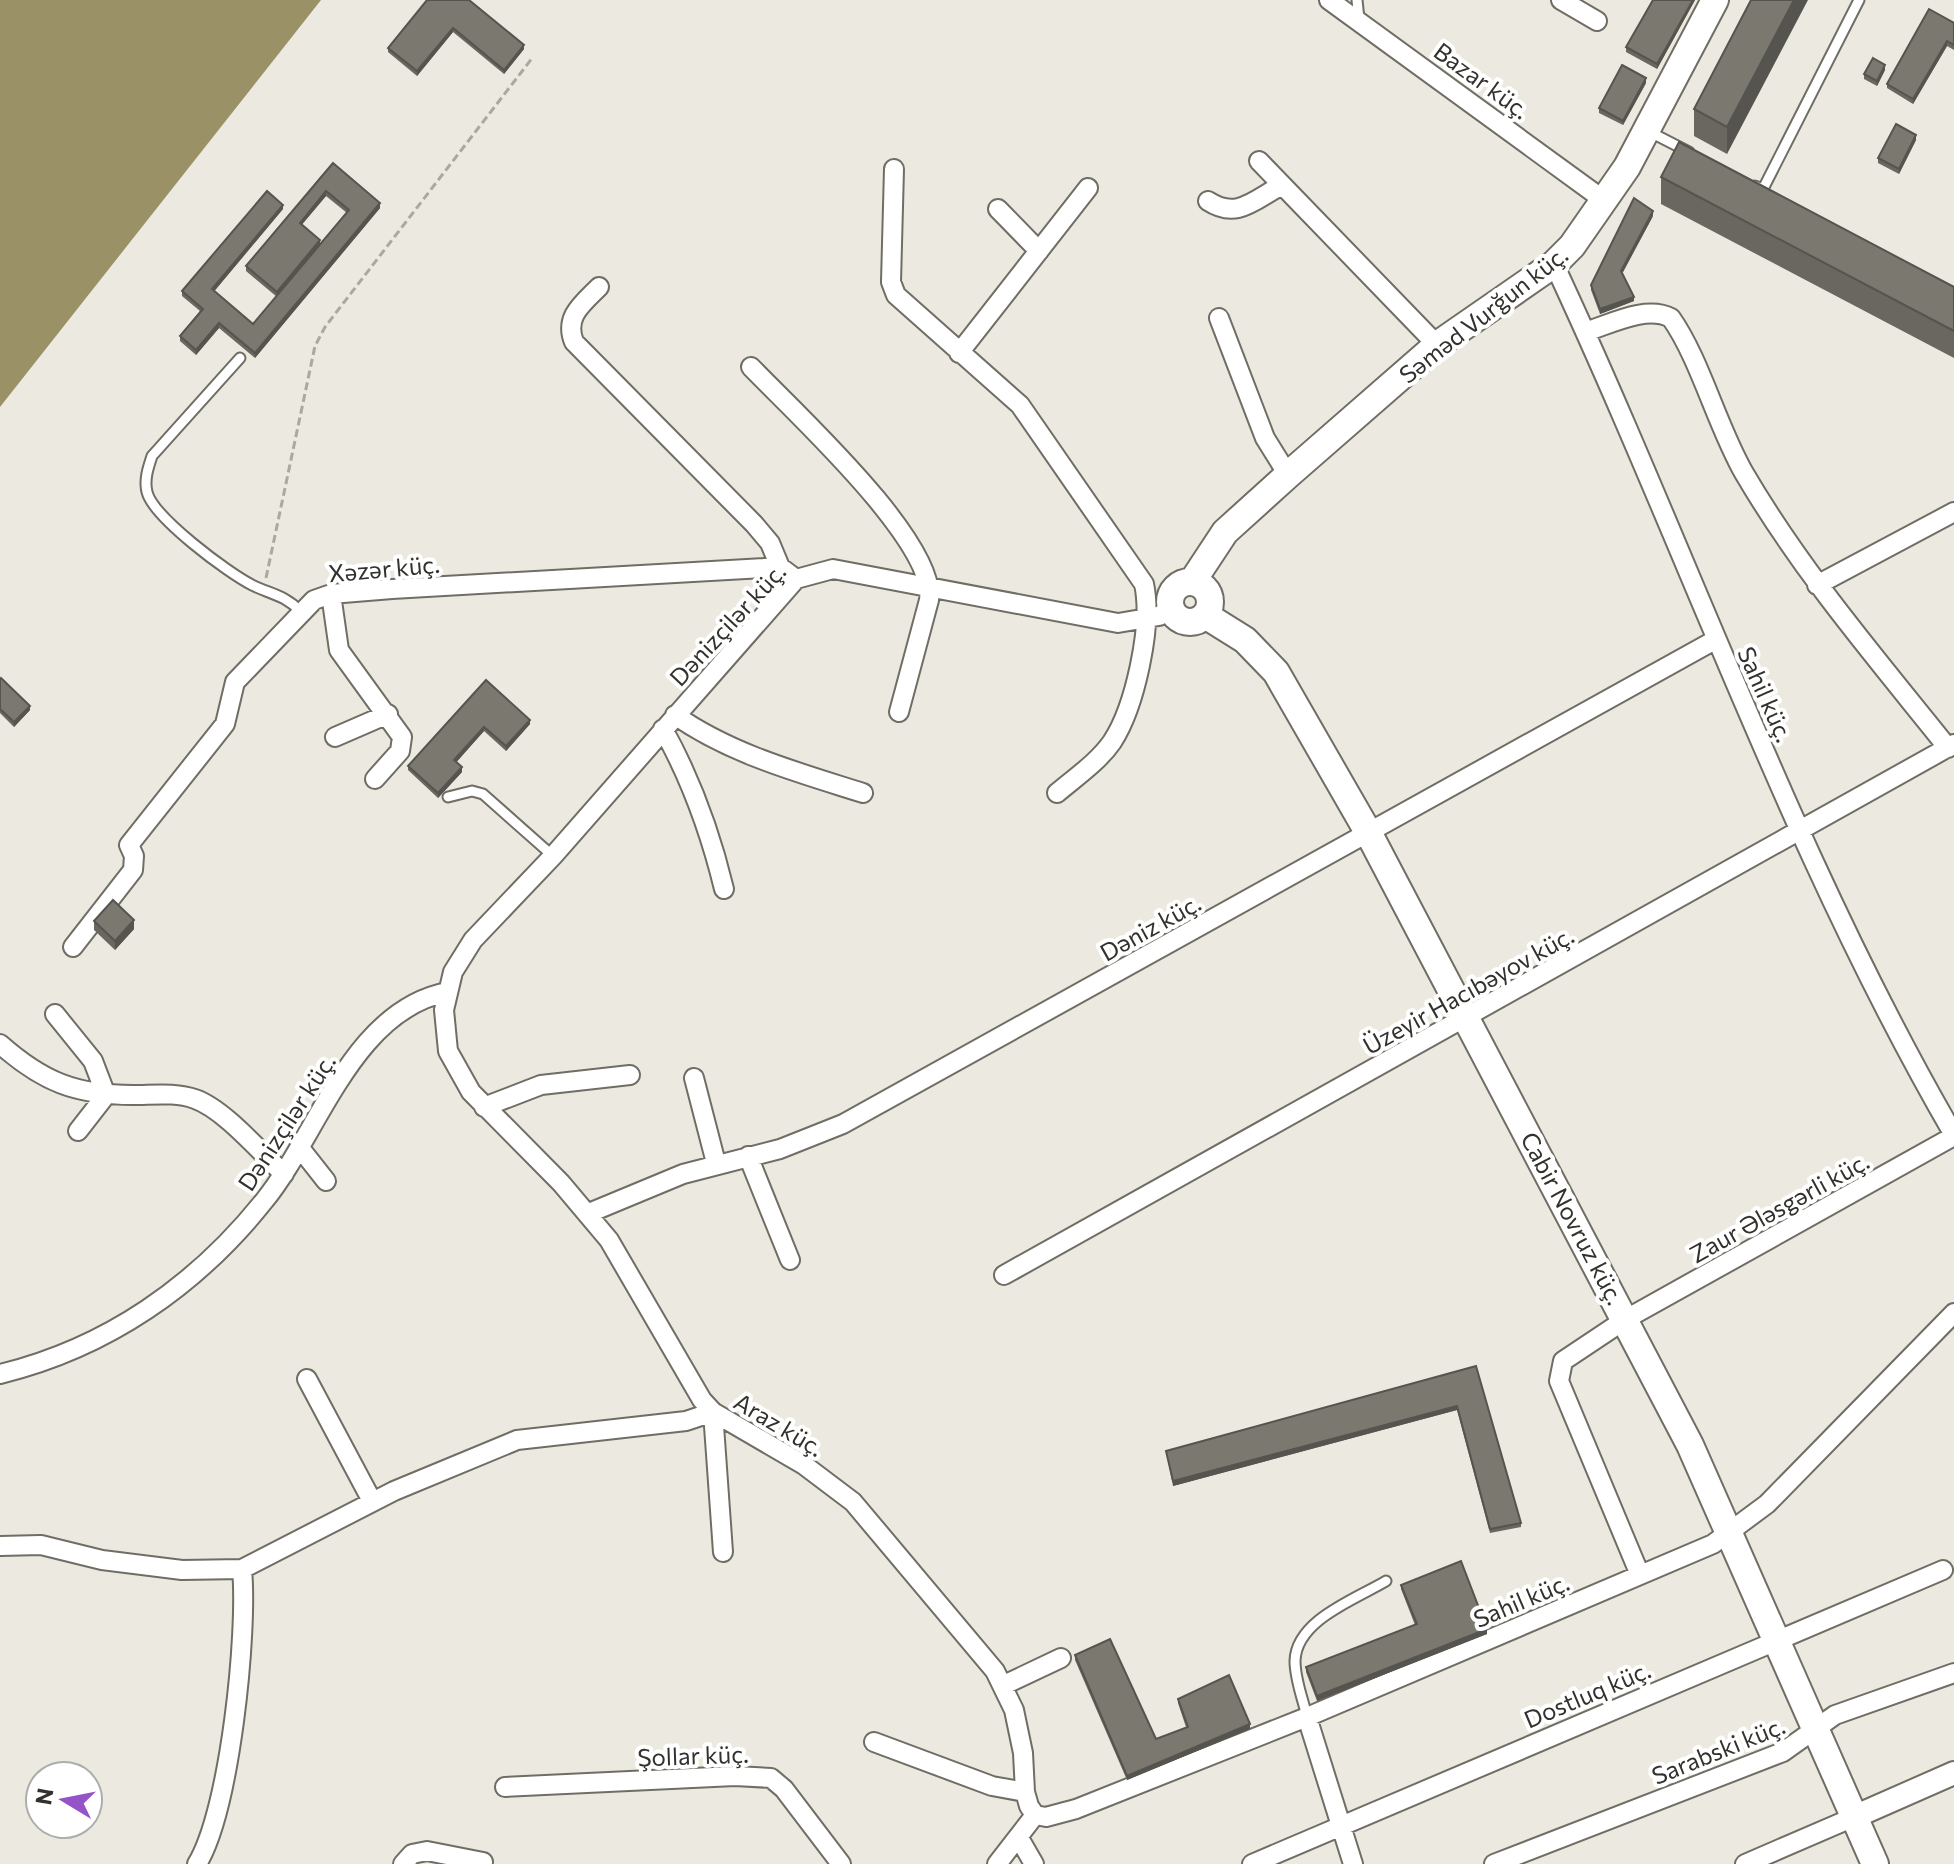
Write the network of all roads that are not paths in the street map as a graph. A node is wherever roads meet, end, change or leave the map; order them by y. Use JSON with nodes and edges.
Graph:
{"nodes":[{"id":1,"x":1329,"y":0,"type":"edge"},
{"id":2,"x":1561,"y":0,"type":"edge"},
{"id":3,"x":1715,"y":0,"type":"edge"},
{"id":4,"x":1859,"y":0,"type":"edge"},
{"id":5,"x":1358,"y":10,"type":"edge"},
{"id":6,"x":1597,"y":21,"type":"dead end"},
{"id":7,"x":1647,"y":130,"type":"junction"},
{"id":8,"x":1698,"y":157,"type":"edge"},
{"id":9,"x":1259,"y":161,"type":"dead end"},
{"id":10,"x":894,"y":169,"type":"dead end"},
{"id":11,"x":1750,"y":183,"type":"edge"},
{"id":12,"x":1282,"y":185,"type":"junction"},
{"id":13,"x":1088,"y":188,"type":"dead end"},
{"id":14,"x":1763,"y":189,"type":"junction"},
{"id":15,"x":1775,"y":196,"type":"edge"},
{"id":16,"x":1208,"y":201,"type":"dead end"},
{"id":17,"x":1605,"y":201,"type":"junction"},
{"id":18,"x":998,"y":209,"type":"dead end"},
{"id":19,"x":1039,"y":251,"type":"junction"},
{"id":20,"x":1554,"y":264,"type":"junction"},
{"id":21,"x":599,"y":287,"type":"dead end"},
{"id":22,"x":1219,"y":318,"type":"dead end"},
{"id":23,"x":1585,"y":332,"type":"junction"},
{"id":24,"x":1437,"y":345,"type":"junction"},
{"id":25,"x":959,"y":353,"type":"junction"},
{"id":26,"x":240,"y":358,"type":"dead end"},
{"id":27,"x":751,"y":367,"type":"dead end"},
{"id":28,"x":1288,"y":475,"type":"junction"},
{"id":29,"x":1954,"y":512,"type":"edge"},
{"id":30,"x":780,"y":567,"type":"junction"},
{"id":31,"x":796,"y":579,"type":"junction"},
{"id":32,"x":1192,"y":582,"type":"junction"},
{"id":33,"x":1817,"y":585,"type":"junction"},
{"id":34,"x":931,"y":587,"type":"junction"},
{"id":35,"x":331,"y":594,"type":"junction"},
{"id":36,"x":1172,"y":609,"type":"junction"},
{"id":37,"x":300,"y":611,"type":"junction"},
{"id":38,"x":1205,"y":615,"type":"junction"},
{"id":39,"x":1146,"y":619,"type":"junction"},
{"id":40,"x":1715,"y":640,"type":"junction"},
{"id":41,"x":899,"y":712,"type":"dead end"},
{"id":42,"x":388,"y":714,"type":"junction"},
{"id":43,"x":675,"y":715,"type":"junction"},
{"id":44,"x":663,"y":729,"type":"junction"},
{"id":45,"x":335,"y":737,"type":"dead end"},
{"id":46,"x":1951,"y":746,"type":"edge"},
{"id":47,"x":375,"y":779,"type":"dead end"},
{"id":48,"x":863,"y":793,"type":"dead end"},
{"id":49,"x":1057,"y":793,"type":"dead end"},
{"id":50,"x":448,"y":797,"type":"dead end"},
{"id":51,"x":1368,"y":832,"type":"junction"},
{"id":52,"x":1800,"y":832,"type":"junction"},
{"id":53,"x":553,"y":856,"type":"junction"},
{"id":54,"x":724,"y":889,"type":"dead end"},
{"id":55,"x":73,"y":947,"type":"dead end"},
{"id":56,"x":447,"y":992,"type":"junction"},
{"id":57,"x":55,"y":1014,"type":"dead end"},
{"id":58,"x":1466,"y":1018,"type":"junction"},
{"id":59,"x":1,"y":1046,"type":"edge"},
{"id":60,"x":630,"y":1075,"type":"dead end"},
{"id":61,"x":694,"y":1078,"type":"dead end"},
{"id":62,"x":106,"y":1095,"type":"junction"},
{"id":63,"x":484,"y":1107,"type":"junction"},
{"id":64,"x":78,"y":1131,"type":"dead end"},
{"id":65,"x":1954,"y":1136,"type":"edge"},
{"id":66,"x":300,"y":1148,"type":"junction"},
{"id":67,"x":748,"y":1156,"type":"junction"},
{"id":68,"x":716,"y":1163,"type":"junction"},
{"id":69,"x":284,"y":1174,"type":"junction"},
{"id":70,"x":326,"y":1181,"type":"dead end"},
{"id":71,"x":589,"y":1213,"type":"junction"},
{"id":72,"x":790,"y":1260,"type":"dead end"},
{"id":73,"x":1004,"y":1275,"type":"dead end"},
{"id":74,"x":1954,"y":1313,"type":"edge"},
{"id":75,"x":1626,"y":1319,"type":"junction"},
{"id":76,"x":0,"y":1374,"type":"edge"},
{"id":77,"x":307,"y":1379,"type":"dead end"},
{"id":78,"x":713,"y":1412,"type":"junction"},
{"id":79,"x":372,"y":1501,"type":"junction"},
{"id":80,"x":1731,"y":1534,"type":"junction"},
{"id":81,"x":0,"y":1546,"type":"edge"},
{"id":82,"x":723,"y":1552,"type":"dead end"},
{"id":83,"x":242,"y":1569,"type":"junction"},
{"id":84,"x":1943,"y":1570,"type":"dead end"},
{"id":85,"x":1640,"y":1575,"type":"junction"},
{"id":86,"x":1386,"y":1581,"type":"dead end"},
{"id":87,"x":1777,"y":1638,"type":"junction"},
{"id":88,"x":1061,"y":1658,"type":"dead end"},
{"id":89,"x":1954,"y":1673,"type":"edge"},
{"id":90,"x":1004,"y":1685,"type":"junction"},
{"id":91,"x":1307,"y":1717,"type":"junction"},
{"id":92,"x":1816,"y":1730,"type":"junction"},
{"id":93,"x":874,"y":1742,"type":"dead end"},
{"id":94,"x":1954,"y":1773,"type":"edge"},
{"id":95,"x":505,"y":1787,"type":"dead end"},
{"id":96,"x":1025,"y":1792,"type":"junction"},
{"id":97,"x":1035,"y":1815,"type":"junction"},
{"id":98,"x":1854,"y":1817,"type":"junction"},
{"id":99,"x":1341,"y":1826,"type":"junction"},
{"id":100,"x":1019,"y":1838,"type":"junction"},
{"id":101,"x":483,"y":1862,"type":"dead end"},
{"id":102,"x":197,"y":1864,"type":"edge"},
{"id":103,"x":403,"y":1864,"type":"edge"},
{"id":104,"x":841,"y":1864,"type":"edge"},
{"id":105,"x":997,"y":1864,"type":"edge"},
{"id":106,"x":1034,"y":1864,"type":"edge"},
{"id":107,"x":1252,"y":1864,"type":"edge"},
{"id":108,"x":1353,"y":1864,"type":"edge"},
{"id":109,"x":1494,"y":1864,"type":"edge"},
{"id":110,"x":1745,"y":1864,"type":"edge"},
{"id":111,"x":1875,"y":1864,"type":"edge"}],
"edges":[{"from":1,"to":5,"type":"street","name":"Bazar küç."},
{"from":2,"to":6,"type":"street"},
{"from":3,"to":7,"type":"main road","name":"Səməd Vurğun küç."},
{"from":4,"to":14,"type":"lane"},
{"from":5,"to":17,"type":"street","name":"Bazar küç."},
{"from":7,"to":8,"type":"lane"},
{"from":7,"to":17,"type":"main road","name":"Səməd Vurğun küç."},
{"from":9,"to":12,"type":"street"},
{"from":10,"to":25,"type":"street"},
{"from":11,"to":14,"type":"lane"},
{"from":12,"to":16,"type":"street"},
{"from":12,"to":24,"type":"street"},
{"from":13,"to":19,"type":"street"},
{"from":14,"to":15,"type":"lane"},
{"from":17,"to":20,"type":"main road","name":"Səməd Vurğun küç."},
{"from":18,"to":19,"type":"street"},
{"from":19,"to":25,"type":"street"},
{"from":20,"to":23,"type":"street","name":"Sahil küç."},
{"from":20,"to":24,"type":"main road","name":"Səməd Vurğun küç."},
{"from":21,"to":30,"type":"street"},
{"from":22,"to":28,"type":"street"},
{"from":23,"to":33,"type":"street"},
{"from":23,"to":40,"type":"street","name":"Sahil küç."},
{"from":24,"to":28,"type":"main road","name":"Səməd Vurğun küç."},
{"from":25,"to":39,"type":"street"},
{"from":26,"to":37,"type":"lane"},
{"from":27,"to":34,"type":"street"},
{"from":28,"to":32,"type":"main road","name":"Səməd Vurğun küç."},
{"from":29,"to":33,"type":"street"},
{"from":30,"to":31,"type":"street"},
{"from":30,"to":35,"type":"street","name":"Xəzər küç."},
{"from":31,"to":34,"type":"street","name":"Dәnizçilәr küç."},
{"from":31,"to":43,"type":"street","name":"Dәnizçilәr küç."},
{"from":32,"to":36,"type":"main road"},
{"from":32,"to":38,"type":"main road"},
{"from":33,"to":46,"type":"street"},
{"from":34,"to":39,"type":"street","name":"Dәnizçilәr küç."},
{"from":34,"to":41,"type":"street"},
{"from":35,"to":37,"type":"street","name":"Xəzər küç."},
{"from":35,"to":42,"type":"street"},
{"from":36,"to":38,"type":"main road"},
{"from":36,"to":39,"type":"street","name":"Dәnizçilәr küç."},
{"from":37,"to":55,"type":"street","name":"Xəzər küç."},
{"from":38,"to":51,"type":"main road","name":"Cabir Novruz küç."},
{"from":39,"to":49,"type":"street"},
{"from":40,"to":51,"type":"street","name":"Dәniz küç."},
{"from":40,"to":52,"type":"street","name":"Sahil küç."},
{"from":42,"to":45,"type":"street"},
{"from":42,"to":47,"type":"street"},
{"from":43,"to":44,"type":"street","name":"Dәnizçilәr küç."},
{"from":43,"to":48,"type":"street"},
{"from":44,"to":53,"type":"street","name":"Dәnizçilәr küç."},
{"from":44,"to":54,"type":"street"},
{"from":46,"to":52,"type":"street","name":"Üzeyir Hacıbəyov küç."},
{"from":50,"to":53,"type":"lane"},
{"from":51,"to":58,"type":"main road","name":"Cabir Novruz küç."},
{"from":51,"to":67,"type":"street","name":"Dәniz küç."},
{"from":52,"to":58,"type":"street","name":"Üzeyir Hacıbəyov küç."},
{"from":52,"to":65,"type":"street","name":"Sahil küç."},
{"from":53,"to":56,"type":"street","name":"Dәnizçilәr küç."},
{"from":56,"to":63,"type":"street","name":"Araz küç."},
{"from":56,"to":66,"type":"street","name":"Dənizçilər küç."},
{"from":57,"to":62,"type":"street"},
{"from":58,"to":73,"type":"street","name":"Üzeyir Hacıbəyov küç."},
{"from":58,"to":75,"type":"main road","name":"Cabir Novruz küç."},
{"from":59,"to":62,"type":"street"},
{"from":60,"to":63,"type":"street"},
{"from":61,"to":68,"type":"street"},
{"from":62,"to":64,"type":"street"},
{"from":62,"to":69,"type":"street"},
{"from":63,"to":71,"type":"street","name":"Araz küç."},
{"from":65,"to":75,"type":"street","name":"Zaur Ələsgərli küç."},
{"from":66,"to":69,"type":"street","name":"Dənizçilər küç."},
{"from":66,"to":70,"type":"street"},
{"from":67,"to":68,"type":"street","name":"Dәniz küç."},
{"from":67,"to":72,"type":"street"},
{"from":68,"to":71,"type":"street","name":"Dәniz küç."},
{"from":69,"to":76,"type":"street","name":"Dənizçilər küç."},
{"from":71,"to":78,"type":"street","name":"Araz küç."},
{"from":74,"to":80,"type":"street","name":"Sahil küç."},
{"from":75,"to":80,"type":"main road","name":"Cabir Novruz küç."},
{"from":75,"to":85,"type":"street","name":"Zaur Ələsgərli küç."},
{"from":77,"to":79,"type":"street"},
{"from":78,"to":79,"type":"street"},
{"from":78,"to":82,"type":"street"},
{"from":78,"to":90,"type":"street","name":"Araz küç."},
{"from":79,"to":83,"type":"street"},
{"from":80,"to":85,"type":"street","name":"Sahil küç."},
{"from":80,"to":87,"type":"main road","name":"Cabir Novruz küç."},
{"from":81,"to":83,"type":"street"},
{"from":83,"to":102,"type":"street"},
{"from":84,"to":87,"type":"street","name":"Dostluq küç."},
{"from":85,"to":91,"type":"street","name":"Sahil küç."},
{"from":86,"to":91,"type":"lane"},
{"from":87,"to":92,"type":"main road","name":"Cabir Novruz küç."},
{"from":87,"to":99,"type":"street","name":"Dostluq küç."},
{"from":88,"to":90,"type":"street"},
{"from":89,"to":92,"type":"street","name":"Sarabski küç."},
{"from":90,"to":96,"type":"street","name":"Araz küç."},
{"from":91,"to":97,"type":"street","name":"Sahil küç."},
{"from":91,"to":99,"type":"street"},
{"from":92,"to":98,"type":"main road","name":"Cabir Novruz küç."},
{"from":92,"to":109,"type":"street","name":"Sarabski küç."},
{"from":93,"to":96,"type":"street"},
{"from":94,"to":98,"type":"street"},
{"from":95,"to":104,"type":"street","name":"Şollar küç."},
{"from":96,"to":97,"type":"street","name":"Araz küç."},
{"from":97,"to":100,"type":"street"},
{"from":98,"to":110,"type":"street"},
{"from":98,"to":111,"type":"main road","name":"Cabir Novruz küç."},
{"from":99,"to":107,"type":"street","name":"Dostluq küç."},
{"from":99,"to":108,"type":"street"},
{"from":100,"to":105,"type":"street"},
{"from":100,"to":106,"type":"street"},
{"from":101,"to":103,"type":"street"}]}
